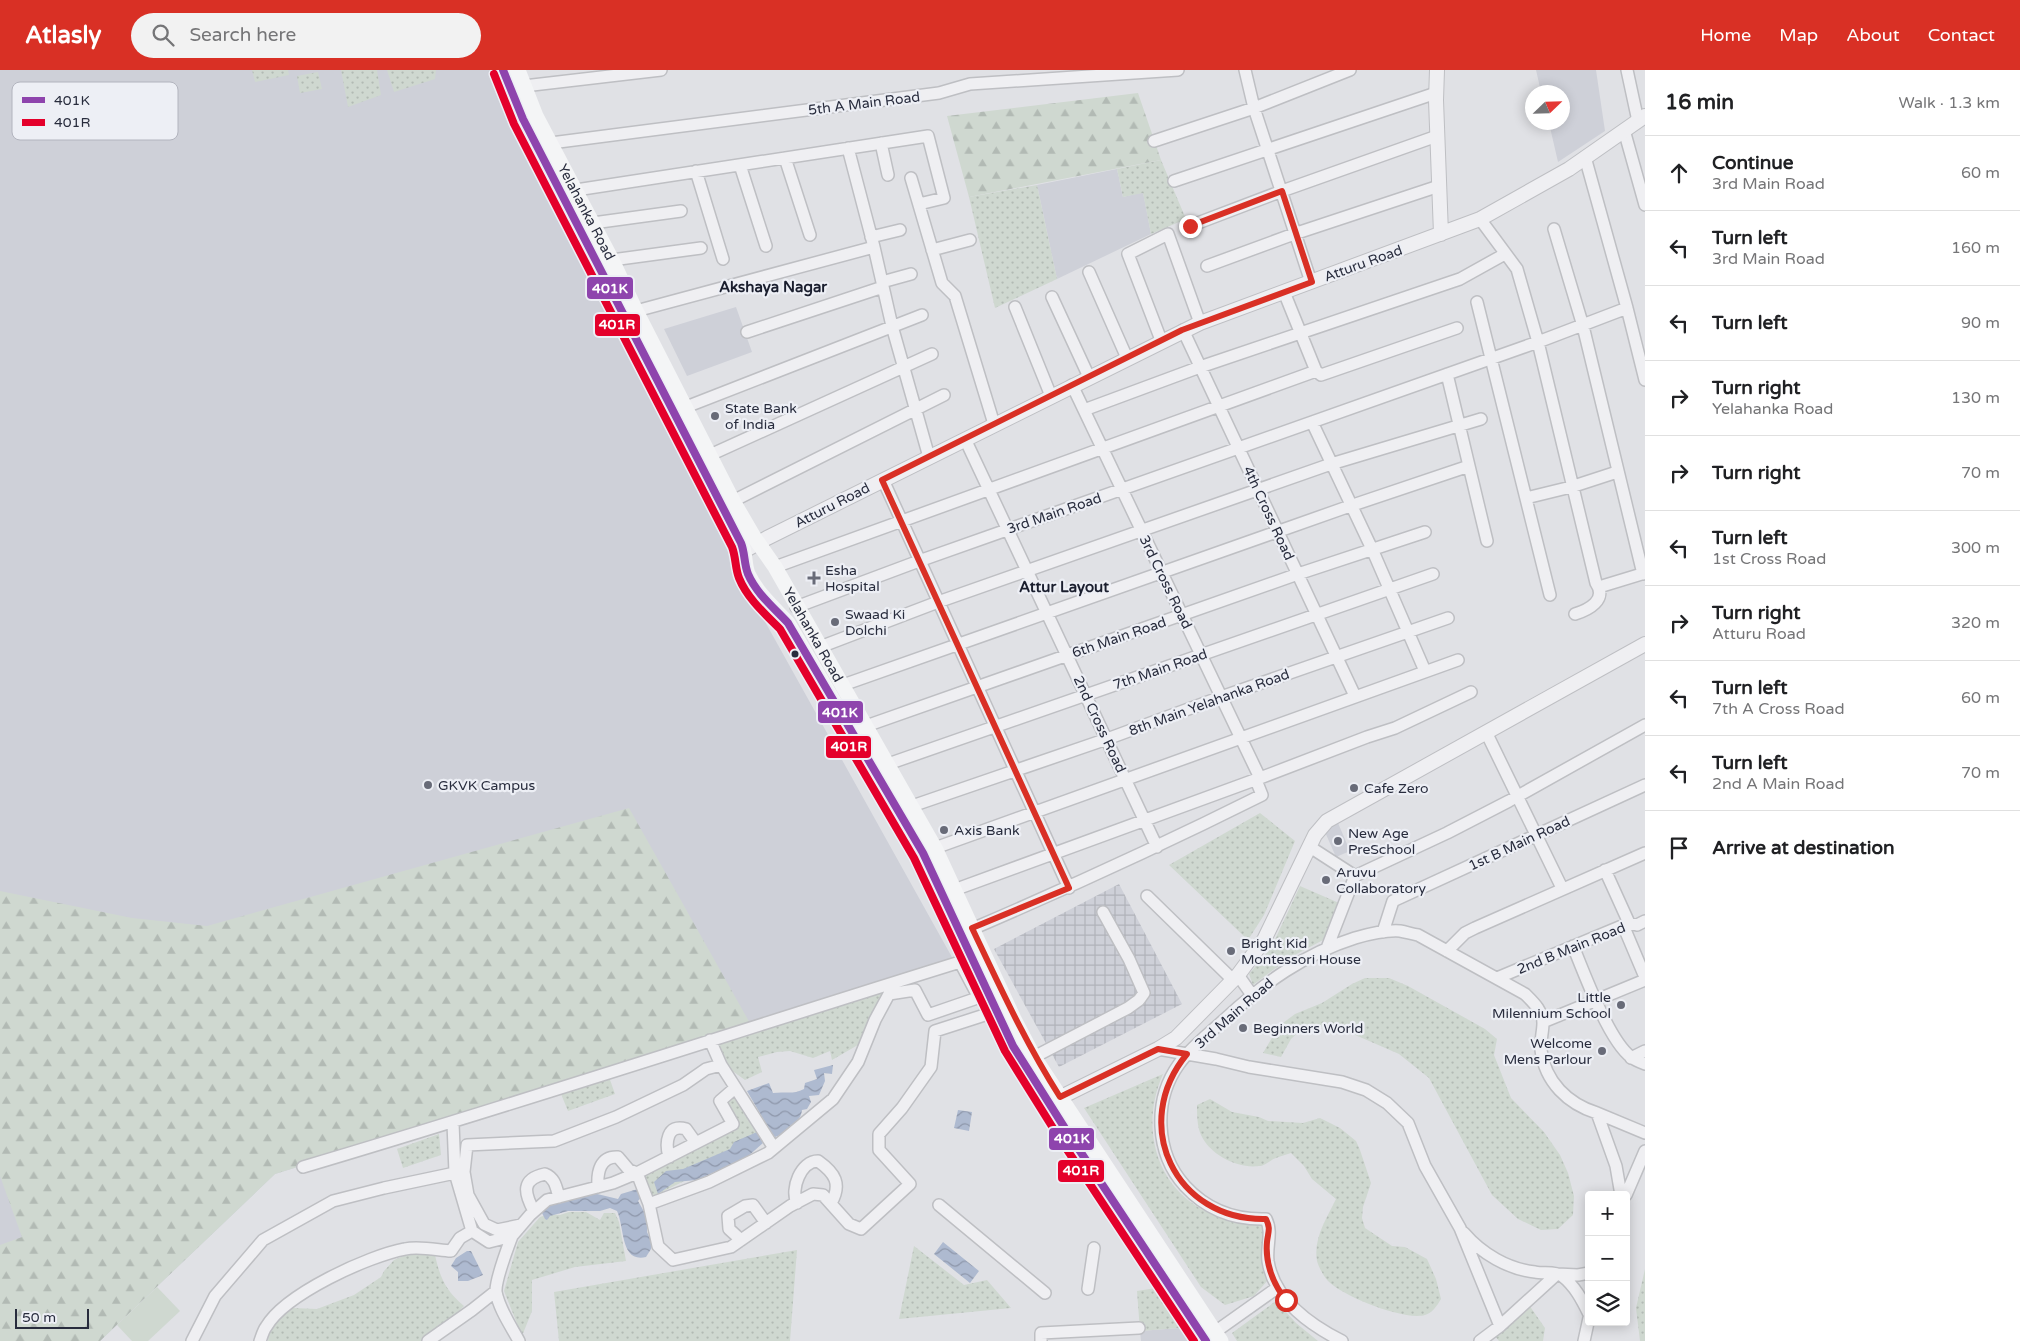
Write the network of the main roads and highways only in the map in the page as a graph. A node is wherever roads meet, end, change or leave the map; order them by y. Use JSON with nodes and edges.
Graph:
{"nodes":[{"id":1,"x":503,"y":70,"type":"edge"},
{"id":2,"x":518,"y":70,"type":"edge"},
{"id":3,"x":1054,"y":1100,"type":"junction"},
{"id":4,"x":1214,"y":1338,"type":"edge"}],
"edges":[{"from":1,"to":3,"type":"main road","name":"Yelahanka Road"},
{"from":2,"to":3,"type":"main road","name":"Yelahanka Road"},
{"from":3,"to":4,"type":"main road","name":"Yelahanka Road"}]}
